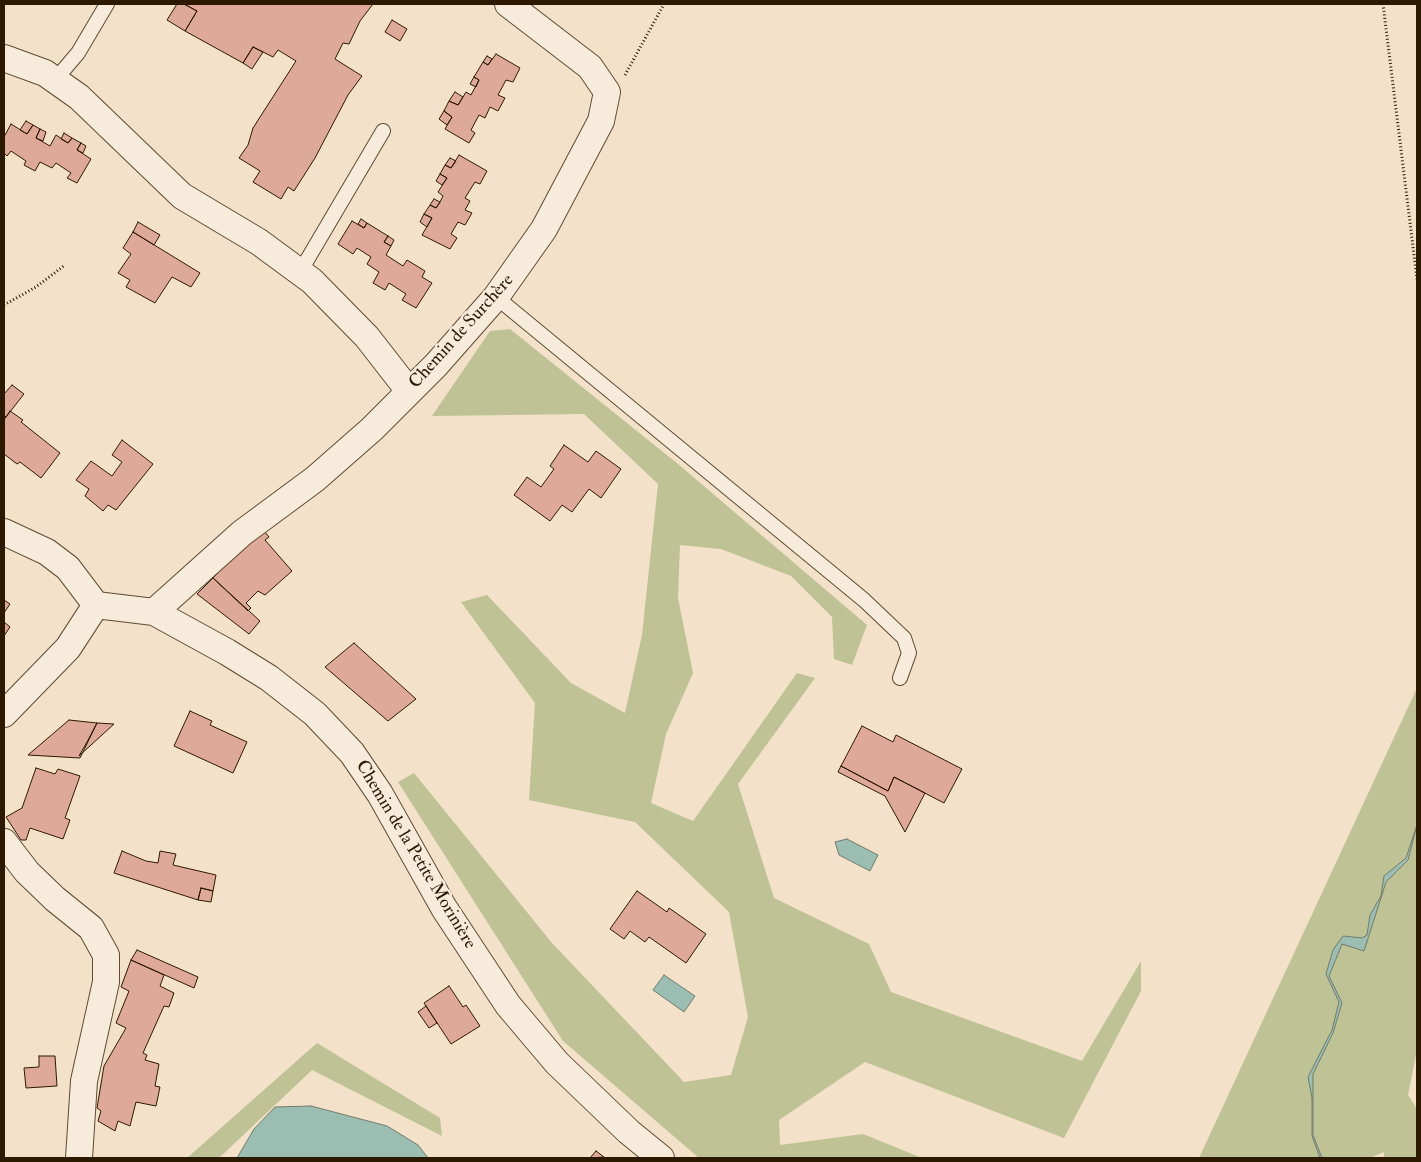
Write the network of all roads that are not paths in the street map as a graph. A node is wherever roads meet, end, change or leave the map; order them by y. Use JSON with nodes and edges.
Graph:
{"nodes":[{"id":1,"x":107,"y":4,"type":"edge"},
{"id":2,"x":508,"y":4,"type":"edge"},
{"id":3,"x":4,"y":58,"type":"edge"},
{"id":4,"x":55,"y":80,"type":"junction"},
{"id":5,"x":383,"y":131,"type":"dead end"},
{"id":6,"x":300,"y":272,"type":"junction"},
{"id":7,"x":496,"y":297,"type":"junction"},
{"id":8,"x":409,"y":391,"type":"junction"},
{"id":9,"x":4,"y":532,"type":"edge"},
{"id":10,"x":96,"y":605,"type":"junction"},
{"id":11,"x":154,"y":612,"type":"junction"},
{"id":12,"x":900,"y":678,"type":"dead end"},
{"id":13,"x":4,"y":714,"type":"edge"},
{"id":14,"x":4,"y":842,"type":"edge"},
{"id":15,"x":79,"y":1158,"type":"edge"},
{"id":16,"x":661,"y":1158,"type":"edge"}],
"edges":[{"from":1,"to":4,"type":"lane"},
{"from":2,"to":7,"type":"street","name":"Chemin de Surchère"},
{"from":3,"to":4,"type":"street"},
{"from":4,"to":6,"type":"street"},
{"from":5,"to":6,"type":"lane"},
{"from":6,"to":8,"type":"street"},
{"from":7,"to":8,"type":"street","name":"Chemin de Surchère"},
{"from":7,"to":12,"type":"lane"},
{"from":8,"to":11,"type":"street","name":"Chemin de Surchère"},
{"from":9,"to":10,"type":"street"},
{"from":10,"to":11,"type":"street","name":"Chemin de la Petite Morinière"},
{"from":10,"to":13,"type":"street"},
{"from":11,"to":16,"type":"street","name":"Chemin de la Petite Morinière"},
{"from":14,"to":15,"type":"street"}]}
